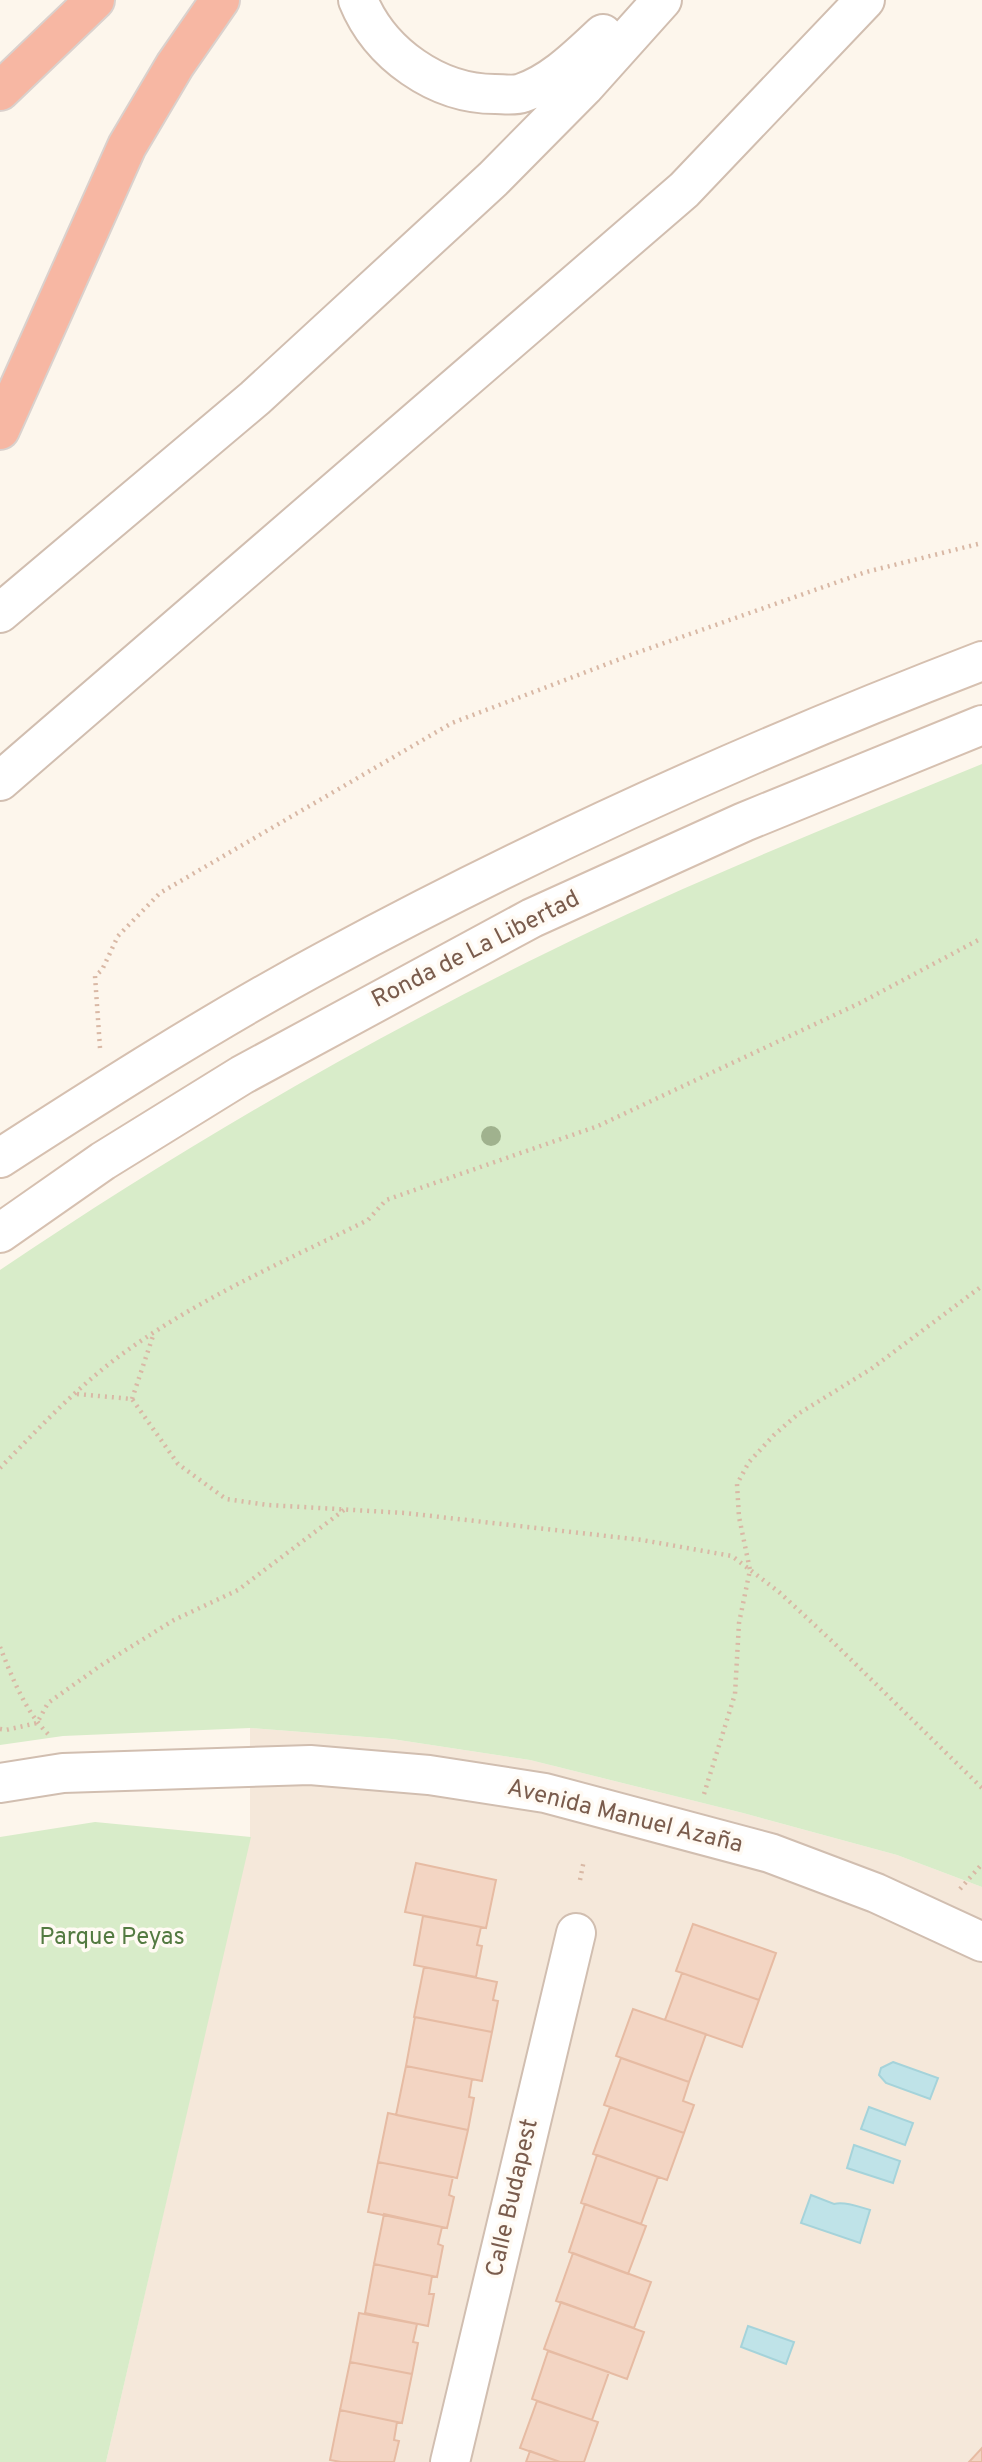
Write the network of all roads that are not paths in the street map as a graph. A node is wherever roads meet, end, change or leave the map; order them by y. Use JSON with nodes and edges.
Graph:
{"nodes":[{"id":1,"x":95,"y":0,"type":"edge"},
{"id":2,"x":220,"y":0,"type":"edge"},
{"id":3,"x":358,"y":0,"type":"edge"},
{"id":4,"x":641,"y":0,"type":"edge"},
{"id":5,"x":662,"y":0,"type":"edge"},
{"id":6,"x":865,"y":0,"type":"edge"},
{"id":7,"x":0,"y":91,"type":"edge"},
{"id":8,"x":0,"y":430,"type":"edge"},
{"id":9,"x":0,"y":613,"type":"edge"},
{"id":10,"x":982,"y":660,"type":"edge"},
{"id":11,"x":982,"y":725,"type":"edge"},
{"id":12,"x":0,"y":781,"type":"edge"},
{"id":13,"x":0,"y":1158,"type":"edge"},
{"id":14,"x":0,"y":1233,"type":"edge"},
{"id":15,"x":0,"y":1783,"type":"edge"},
{"id":16,"x":576,"y":1933,"type":"dead end"},
{"id":17,"x":982,"y":1942,"type":"edge"},
{"id":18,"x":450,"y":2462,"type":"edge"}],
"edges":[{"from":1,"to":7,"type":"highway"},
{"from":2,"to":8,"type":"highway"},
{"from":3,"to":4,"type":"street"},
{"from":5,"to":9,"type":"street"},
{"from":6,"to":12,"type":"street"},
{"from":10,"to":13,"type":"street"},
{"from":11,"to":14,"type":"street","name":"Ronda de La Libertad"},
{"from":15,"to":17,"type":"street","name":"Avenida Manuel Azaña"},
{"from":16,"to":18,"type":"street","name":"Calle Budapest"}]}
